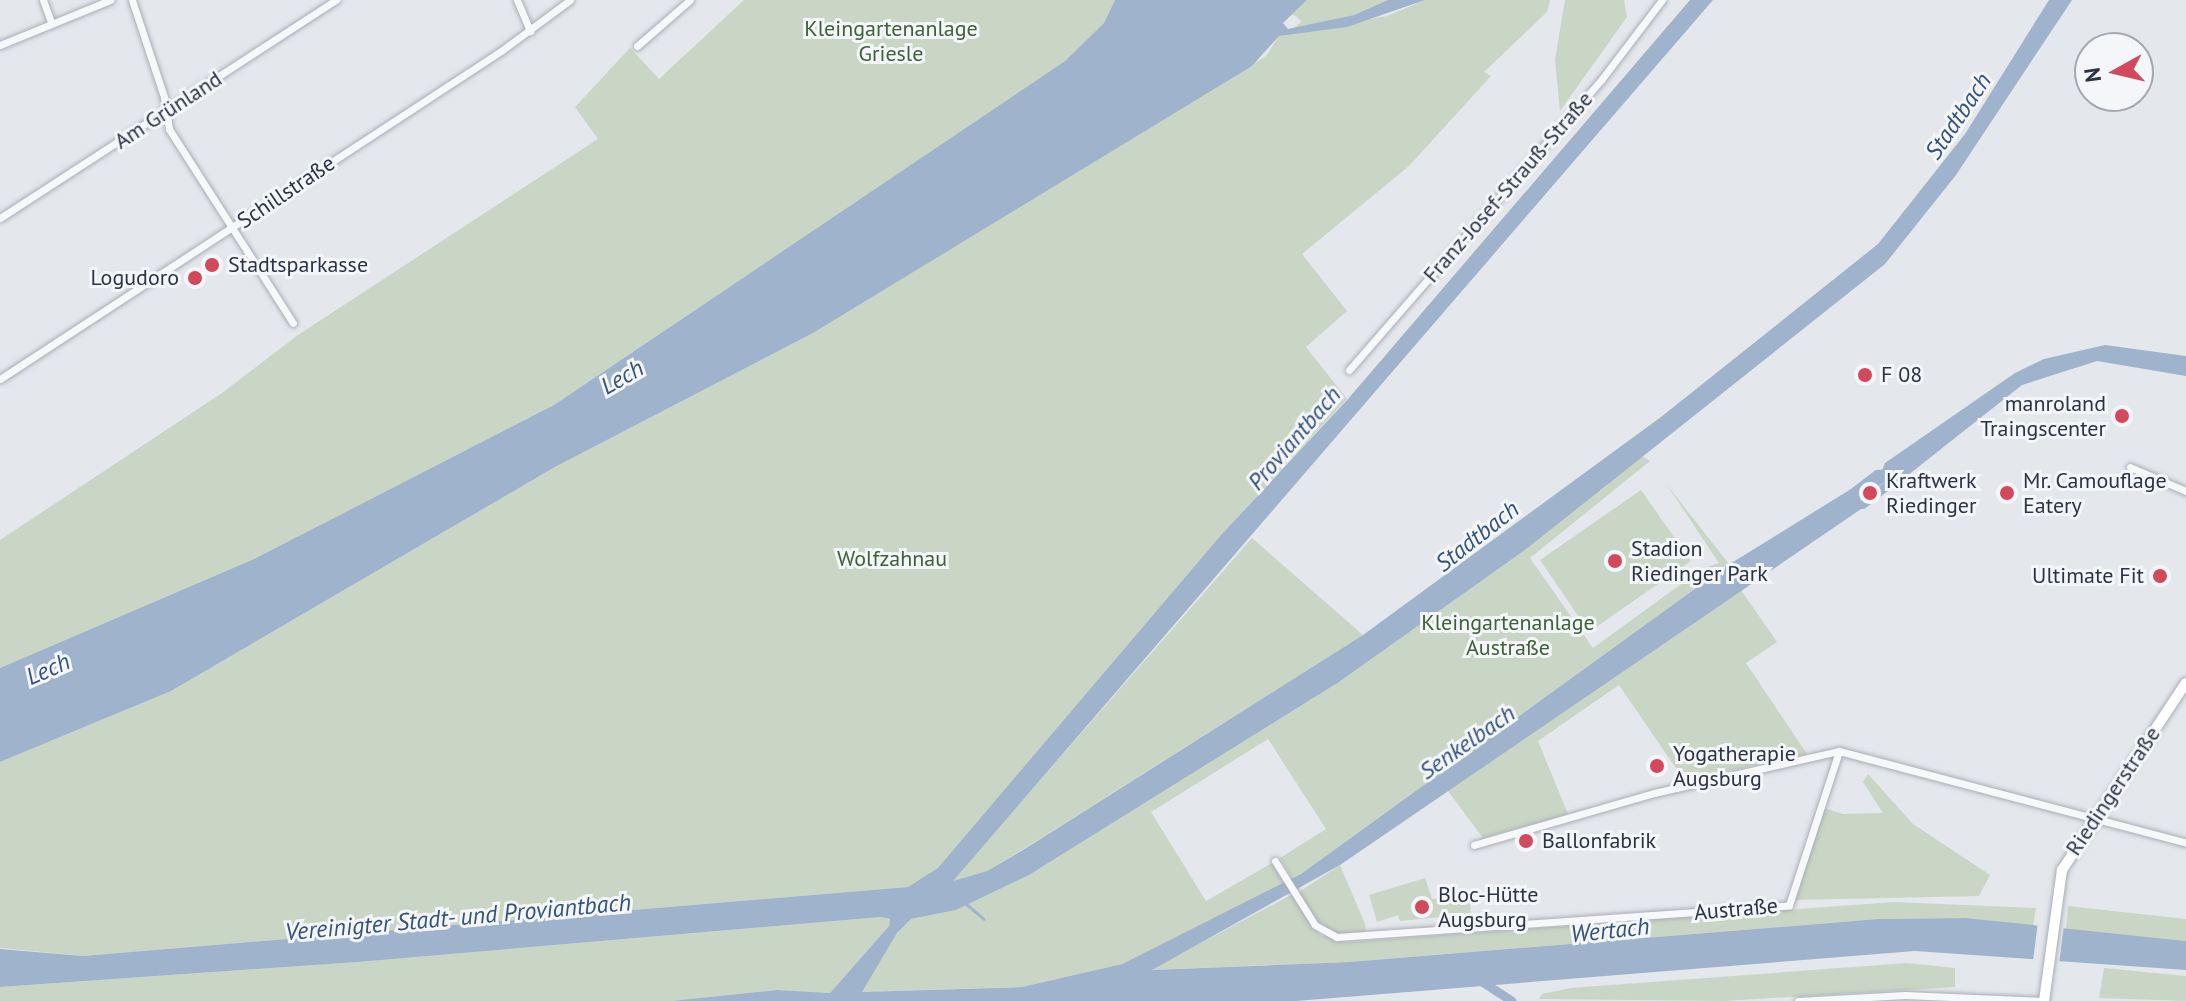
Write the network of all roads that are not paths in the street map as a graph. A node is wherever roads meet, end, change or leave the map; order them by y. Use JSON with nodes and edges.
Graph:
{"nodes":[{"id":1,"x":43,"y":0,"type":"edge"},
{"id":2,"x":110,"y":0,"type":"edge"},
{"id":3,"x":132,"y":0,"type":"edge"},
{"id":4,"x":336,"y":0,"type":"edge"},
{"id":5,"x":517,"y":0,"type":"edge"},
{"id":6,"x":570,"y":0,"type":"edge"},
{"id":7,"x":690,"y":0,"type":"edge"},
{"id":8,"x":1662,"y":0,"type":"edge"},
{"id":9,"x":51,"y":22,"type":"junction"},
{"id":10,"x":530,"y":31,"type":"junction"},
{"id":11,"x":0,"y":45,"type":"edge"},
{"id":12,"x":637,"y":46,"type":"dead end"},
{"id":13,"x":167,"y":112,"type":"junction"},
{"id":14,"x":0,"y":218,"type":"edge"},
{"id":15,"x":230,"y":229,"type":"junction"},
{"id":16,"x":293,"y":323,"type":"dead end"},
{"id":17,"x":1349,"y":370,"type":"dead end"},
{"id":18,"x":0,"y":379,"type":"edge"},
{"id":19,"x":2130,"y":467,"type":"dead end"},
{"id":20,"x":2186,"y":491,"type":"edge"},
{"id":21,"x":2186,"y":683,"type":"edge"},
{"id":22,"x":1839,"y":751,"type":"junction"},
{"id":23,"x":2092,"y":820,"type":"junction"},
{"id":24,"x":2186,"y":843,"type":"edge"},
{"id":25,"x":1474,"y":845,"type":"dead end"},
{"id":26,"x":1275,"y":861,"type":"dead end"},
{"id":27,"x":1798,"y":1001,"type":"edge"},
{"id":28,"x":2044,"y":1001,"type":"edge"}],
"edges":[{"from":1,"to":9,"type":"street"},
{"from":2,"to":9,"type":"street"},
{"from":3,"to":13,"type":"street"},
{"from":4,"to":13,"type":"street","name":"Am Grünland"},
{"from":5,"to":10,"type":"street"},
{"from":6,"to":10,"type":"street","name":"Schillstraße"},
{"from":7,"to":12,"type":"street"},
{"from":8,"to":17,"type":"street","name":"Franz-Josef-Strauß-Straße"},
{"from":9,"to":11,"type":"street"},
{"from":10,"to":15,"type":"street","name":"Schillstraße"},
{"from":13,"to":14,"type":"street","name":"Am Grünland"},
{"from":13,"to":15,"type":"street"},
{"from":15,"to":16,"type":"street"},
{"from":15,"to":18,"type":"street","name":"Schillstraße"},
{"from":19,"to":20,"type":"street"},
{"from":21,"to":23,"type":"main road","name":"Riedingerstraße"},
{"from":22,"to":23,"type":"street"},
{"from":22,"to":25,"type":"street"},
{"from":22,"to":26,"type":"street","name":"Austraße"},
{"from":23,"to":24,"type":"street"},
{"from":23,"to":28,"type":"main road","name":"Riedingerstraße"},
{"from":27,"to":28,"type":"street"}]}
